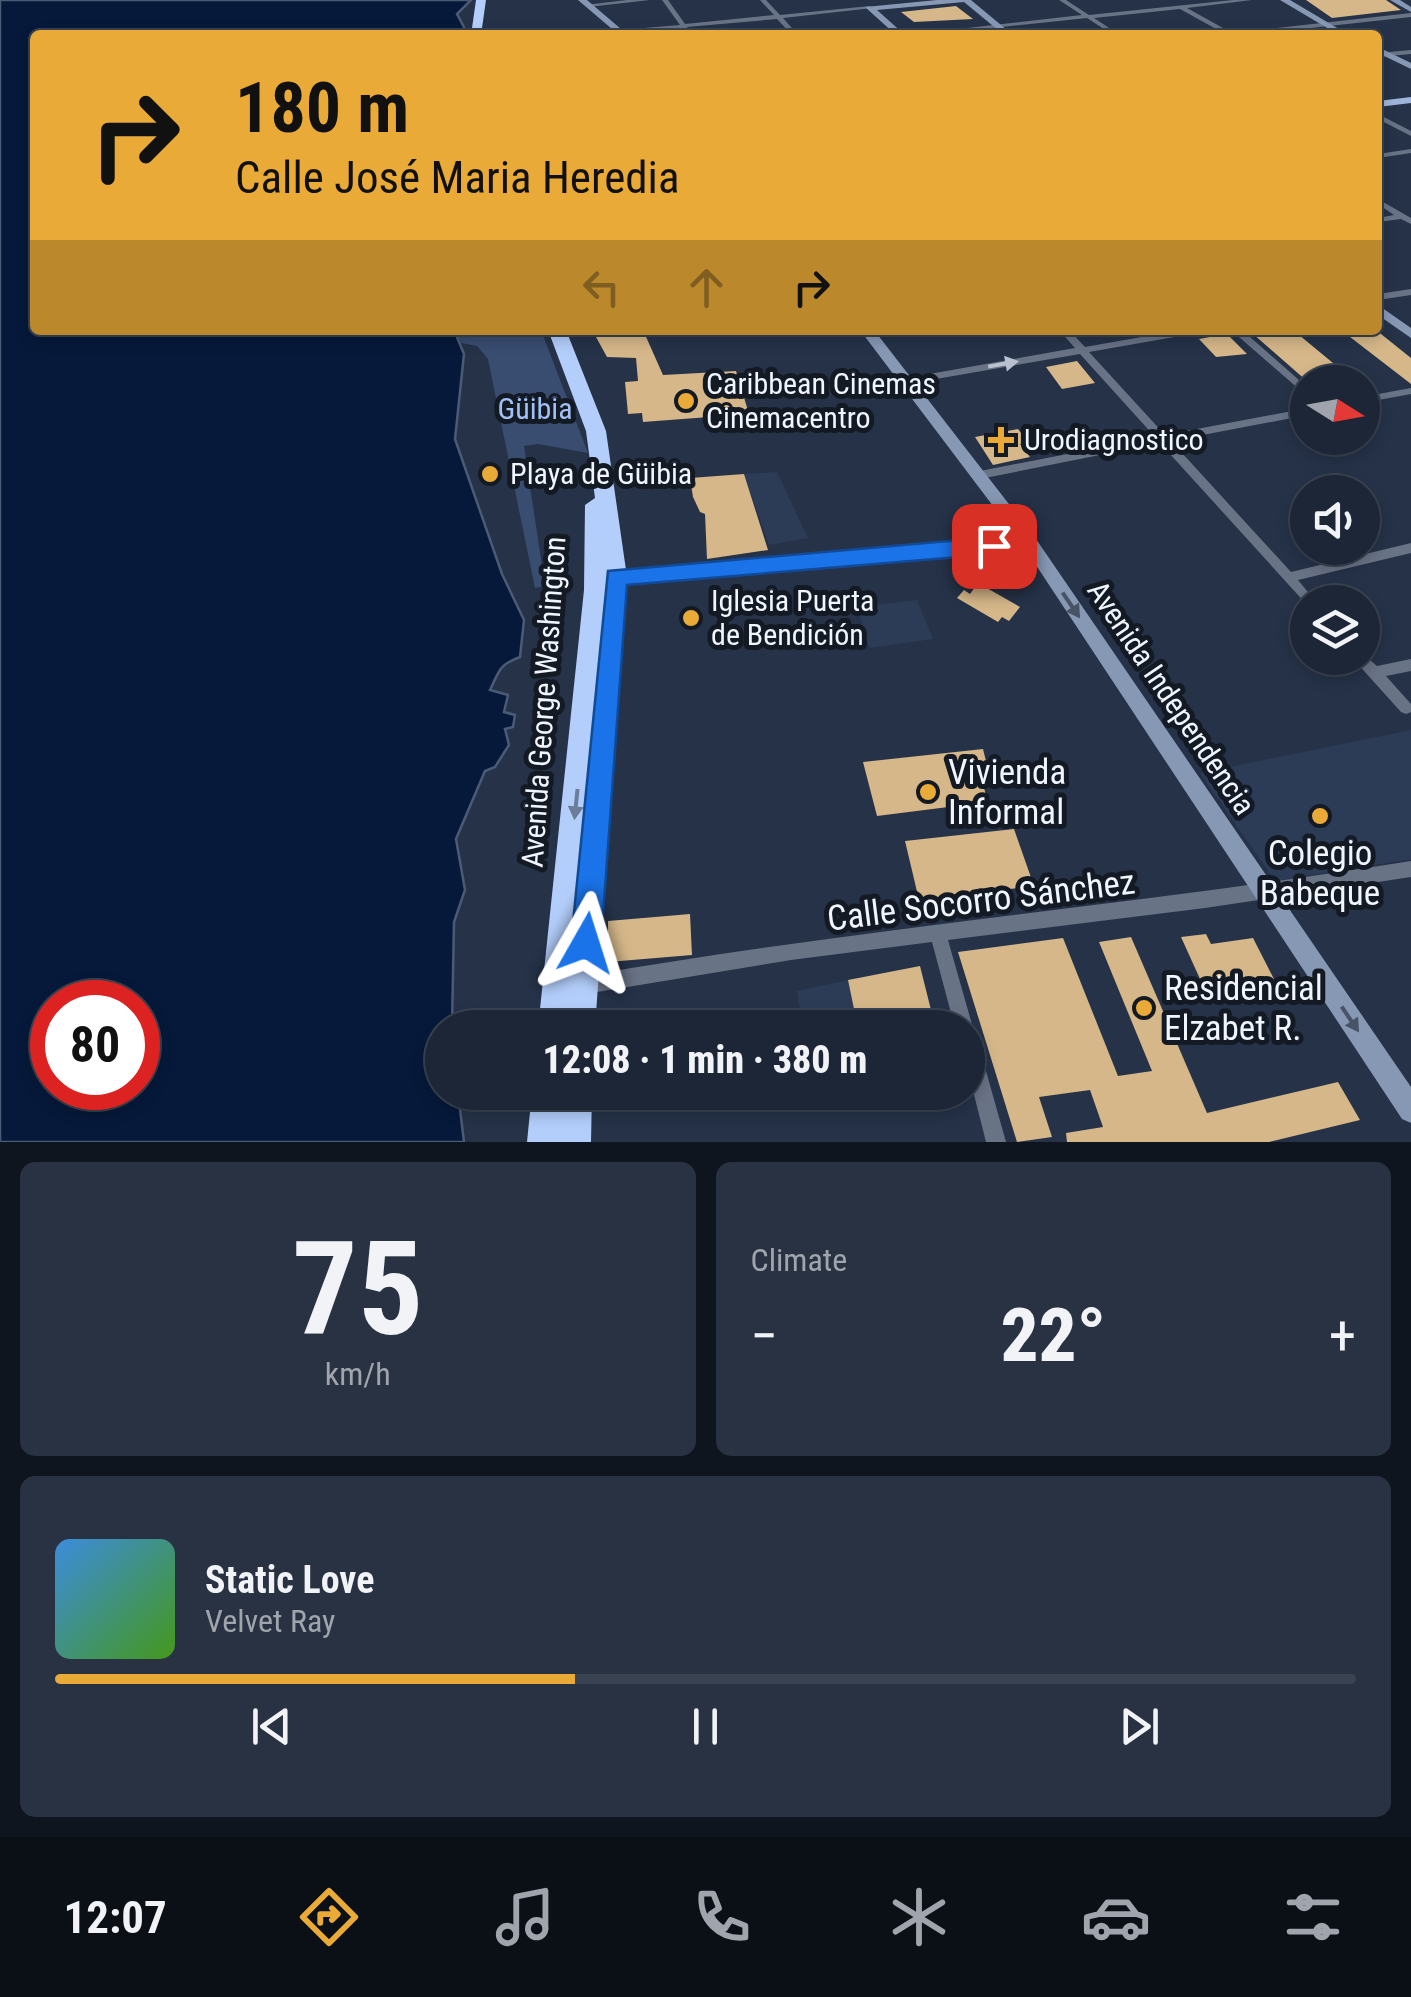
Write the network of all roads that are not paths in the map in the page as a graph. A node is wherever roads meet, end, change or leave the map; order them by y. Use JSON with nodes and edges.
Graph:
{"nodes":[{"id":1,"x":483,"y":0,"type":"edge"},
{"id":2,"x":646,"y":0,"type":"edge"},
{"id":3,"x":665,"y":0,"type":"edge"},
{"id":4,"x":763,"y":0,"type":"edge"},
{"id":5,"x":923,"y":0,"type":"edge"},
{"id":6,"x":965,"y":0,"type":"edge"},
{"id":7,"x":1062,"y":0,"type":"edge"},
{"id":8,"x":1168,"y":0,"type":"edge"},
{"id":9,"x":1250,"y":0,"type":"edge"},
{"id":10,"x":1284,"y":0,"type":"edge"},
{"id":11,"x":1394,"y":0,"type":"edge"},
{"id":12,"x":585,"y":3,"type":"edge"},
{"id":13,"x":865,"y":4,"type":"edge"},
{"id":14,"x":1181,"y":7,"type":"junction"},
{"id":15,"x":1411,"y":13,"type":"edge"},
{"id":16,"x":778,"y":16,"type":"junction"},
{"id":17,"x":1088,"y":16,"type":"junction"},
{"id":18,"x":1324,"y":25,"type":"junction"},
{"id":19,"x":683,"y":26,"type":"junction"},
{"id":20,"x":996,"y":26,"type":"junction"},
{"id":21,"x":480,"y":30,"type":"edge"},
{"id":22,"x":617,"y":30,"type":"edge"},
{"id":23,"x":652,"y":30,"type":"edge"},
{"id":24,"x":686,"y":30,"type":"edge"},
{"id":25,"x":791,"y":30,"type":"edge"},
{"id":26,"x":898,"y":30,"type":"edge"},
{"id":27,"x":955,"y":30,"type":"edge"},
{"id":28,"x":1001,"y":30,"type":"edge"},
{"id":29,"x":1109,"y":30,"type":"edge"},
{"id":30,"x":1222,"y":30,"type":"edge"},
{"id":31,"x":1278,"y":30,"type":"edge"},
{"id":32,"x":1335,"y":30,"type":"edge"},
{"id":33,"x":1411,"y":52,"type":"edge"},
{"id":34,"x":1382,"y":53,"type":"edge"},
{"id":35,"x":1382,"y":54,"type":"edge"},
{"id":36,"x":1411,"y":66,"type":"edge"},
{"id":37,"x":1411,"y":98,"type":"edge"},
{"id":38,"x":1382,"y":102,"type":"edge"},
{"id":39,"x":1382,"y":118,"type":"edge"},
{"id":40,"x":1411,"y":134,"type":"edge"},
{"id":41,"x":1411,"y":151,"type":"edge"},
{"id":42,"x":1382,"y":155,"type":"edge"},
{"id":43,"x":1382,"y":203,"type":"edge"},
{"id":44,"x":1408,"y":218,"type":"edge"},
{"id":45,"x":1382,"y":220,"type":"edge"},
{"id":46,"x":1411,"y":292,"type":"edge"},
{"id":47,"x":1382,"y":296,"type":"edge"},
{"id":48,"x":1382,"y":312,"type":"edge"},
{"id":49,"x":1411,"y":334,"type":"edge"},
{"id":50,"x":548,"y":335,"type":"edge"},
{"id":51,"x":559,"y":335,"type":"edge"},
{"id":52,"x":871,"y":335,"type":"edge"},
{"id":53,"x":1068,"y":335,"type":"edge"},
{"id":54,"x":1168,"y":335,"type":"edge"},
{"id":55,"x":1242,"y":335,"type":"edge"},
{"id":56,"x":1082,"y":350,"type":"junction"},
{"id":57,"x":1290,"y":378,"type":"edge"},
{"id":58,"x":907,"y":381,"type":"junction"},
{"id":59,"x":1411,"y":391,"type":"edge"},
{"id":60,"x":1380,"y":397,"type":"edge"},
{"id":61,"x":1290,"y":414,"type":"edge"},
{"id":62,"x":1163,"y":439,"type":"junction"},
{"id":63,"x":980,"y":476,"type":"junction"},
{"id":64,"x":1030,"y":543,"type":"junction"},
{"id":65,"x":1411,"y":548,"type":"edge"},
{"id":66,"x":606,"y":578,"type":"junction"},
{"id":67,"x":1288,"y":578,"type":"junction"},
{"id":68,"x":1294,"y":585,"type":"edge"},
{"id":69,"x":1411,"y":665,"type":"edge"},
{"id":70,"x":1380,"y":671,"type":"edge"},
{"id":71,"x":1377,"y":675,"type":"edge"},
{"id":72,"x":1406,"y":708,"type":"dead end"},
{"id":73,"x":1411,"y":870,"type":"edge"},
{"id":74,"x":1267,"y":895,"type":"junction"},
{"id":75,"x":938,"y":933,"type":"junction"},
{"id":76,"x":570,"y":986,"type":"junction"},
{"id":77,"x":561,"y":1010,"type":"edge"},
{"id":78,"x":575,"y":1010,"type":"edge"},
{"id":79,"x":959,"y":1010,"type":"edge"},
{"id":80,"x":985,"y":1102,"type":"edge"},
{"id":81,"x":548,"y":1110,"type":"edge"},
{"id":82,"x":574,"y":1110,"type":"edge"},
{"id":83,"x":1411,"y":1110,"type":"edge"},
{"id":84,"x":546,"y":1142,"type":"edge"},
{"id":85,"x":573,"y":1142,"type":"edge"},
{"id":86,"x":996,"y":1142,"type":"edge"}],
"edges":[{"from":1,"to":21,"type":"highway"},
{"from":2,"to":12,"type":"street"},
{"from":3,"to":19,"type":"street"},
{"from":4,"to":16,"type":"street"},
{"from":5,"to":13,"type":"main road"},
{"from":6,"to":13,"type":"main road"},
{"from":6,"to":20,"type":"main road"},
{"from":7,"to":17,"type":"street"},
{"from":8,"to":14,"type":"street"},
{"from":9,"to":14,"type":"street"},
{"from":10,"to":18,"type":"main road"},
{"from":11,"to":15,"type":"main road"},
{"from":12,"to":22,"type":"main road"},
{"from":13,"to":16,"type":"street"},
{"from":13,"to":26,"type":"main road"},
{"from":14,"to":17,"type":"street"},
{"from":14,"to":30,"type":"street"},
{"from":15,"to":18,"type":"street"},
{"from":16,"to":19,"type":"street"},
{"from":16,"to":25,"type":"street"},
{"from":17,"to":20,"type":"street"},
{"from":17,"to":29,"type":"street"},
{"from":18,"to":31,"type":"street"},
{"from":18,"to":32,"type":"main road"},
{"from":19,"to":23,"type":"street"},
{"from":19,"to":24,"type":"street"},
{"from":20,"to":27,"type":"street"},
{"from":20,"to":28,"type":"main road"},
{"from":33,"to":34,"type":"street"},
{"from":35,"to":36,"type":"main road"},
{"from":37,"to":38,"type":"main road"},
{"from":39,"to":40,"type":"street"},
{"from":41,"to":42,"type":"street"},
{"from":43,"to":44,"type":"street"},
{"from":44,"to":45,"type":"street"},
{"from":46,"to":47,"type":"street"},
{"from":48,"to":49,"type":"main road"},
{"from":50,"to":66,"type":"highway","name":"Avenida George Washington"},
{"from":51,"to":66,"type":"highway","name":"Avenida George Washington"},
{"from":52,"to":58,"type":"main road","name":"Avenida Independencia"},
{"from":53,"to":56,"type":"street"},
{"from":54,"to":56,"type":"street"},
{"from":55,"to":57,"type":"street"},
{"from":58,"to":56,"type":"street","one_way":true},
{"from":56,"to":62,"type":"street"},
{"from":58,"to":63,"type":"main road","name":"Avenida Independencia"},
{"from":59,"to":60,"type":"street"},
{"from":61,"to":62,"type":"street"},
{"from":62,"to":63,"type":"street"},
{"from":62,"to":67,"type":"street"},
{"from":63,"to":64,"type":"main road","name":"Avenida Independencia"},
{"from":64,"to":66,"type":"street"},
{"from":64,"to":74,"type":"main road","name":"Avenida Independencia","one_way":true},
{"from":65,"to":67,"type":"street"},
{"from":66,"to":76,"type":"highway","name":"Avenida George Washington"},
{"from":67,"to":68,"type":"street"},
{"from":69,"to":70,"type":"street"},
{"from":71,"to":72,"type":"street"},
{"from":73,"to":74,"type":"street","name":"Calle Socorro Sánchez"},
{"from":74,"to":75,"type":"street","name":"Calle Socorro Sánchez"},
{"from":74,"to":83,"type":"main road","name":"Avenida Independencia","one_way":true},
{"from":75,"to":76,"type":"street","name":"Calle Socorro Sánchez"},
{"from":75,"to":79,"type":"street"},
{"from":76,"to":77,"type":"highway","name":"Avenida George Washington"},
{"from":76,"to":78,"type":"highway","name":"Avenida George Washington"},
{"from":80,"to":86,"type":"street"},
{"from":81,"to":84,"type":"highway"},
{"from":82,"to":85,"type":"highway"}]}
